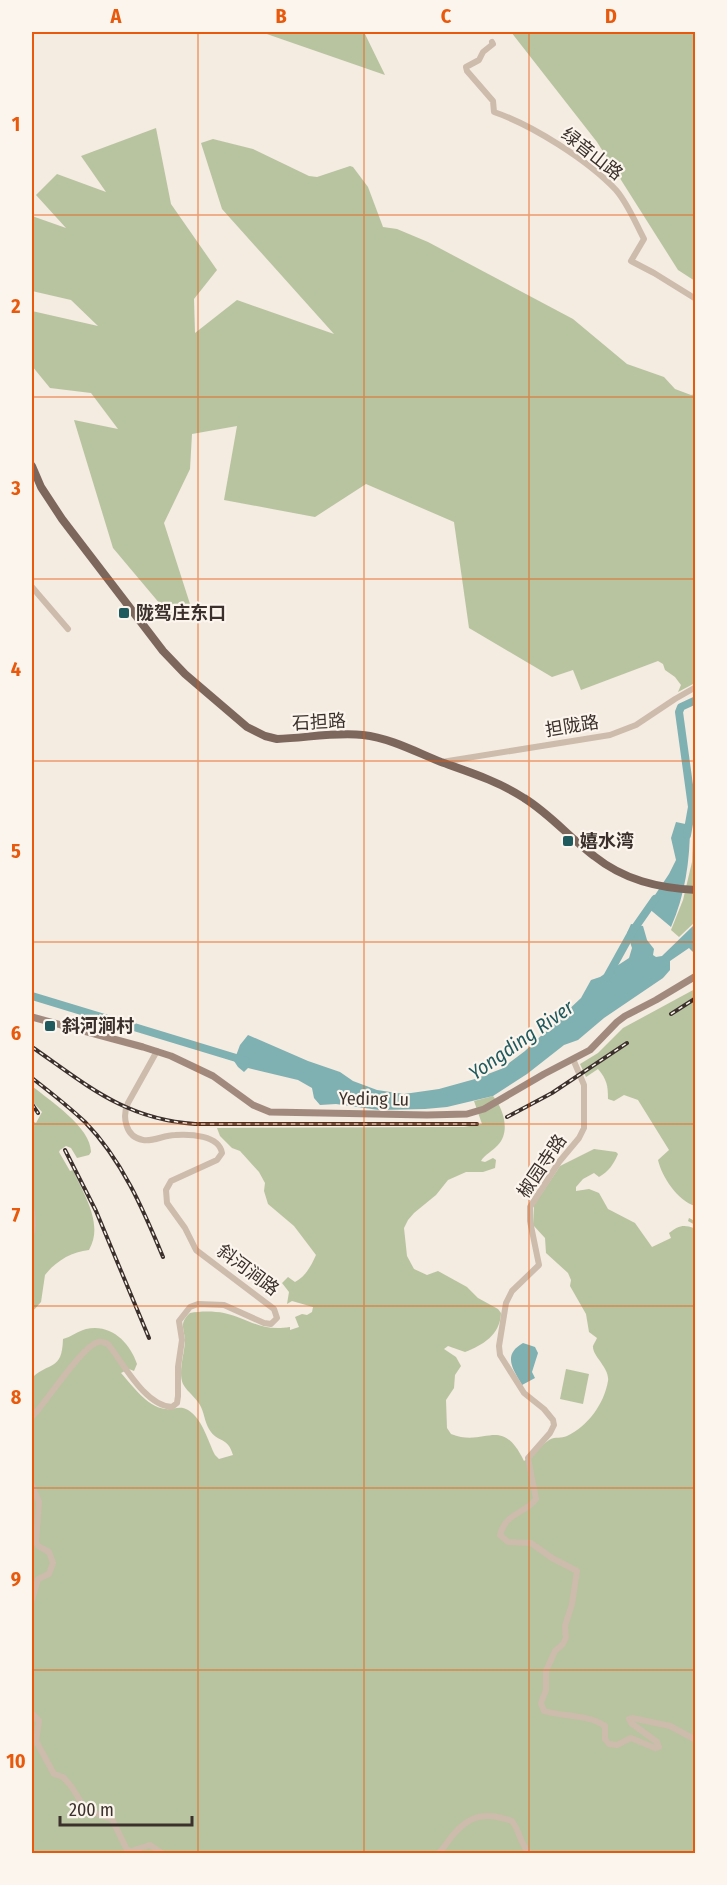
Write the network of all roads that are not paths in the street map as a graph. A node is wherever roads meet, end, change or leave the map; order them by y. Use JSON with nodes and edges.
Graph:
{"nodes":[{"id":1,"x":492,"y":42,"type":"dead end"},
{"id":2,"x":696,"y":299,"type":"edge"},
{"id":3,"x":32,"y":466,"type":"edge"},
{"id":4,"x":32,"y":587,"type":"edge"},
{"id":5,"x":68,"y":629,"type":"dead end"},
{"id":6,"x":696,"y":687,"type":"edge"},
{"id":7,"x":442,"y":762,"type":"junction"},
{"id":8,"x":696,"y":890,"type":"edge"},
{"id":9,"x":696,"y":976,"type":"edge"},
{"id":10,"x":32,"y":1017,"type":"edge"},
{"id":11,"x":157,"y":1051,"type":"junction"},
{"id":12,"x":573,"y":1059,"type":"junction"},
{"id":13,"x":32,"y":1211,"type":"edge"},
{"id":14,"x":32,"y":1232,"type":"edge"},
{"id":15,"x":32,"y":1417,"type":"edge"},
{"id":16,"x":32,"y":1485,"type":"edge"},
{"id":17,"x":32,"y":1600,"type":"edge"},
{"id":18,"x":32,"y":1713,"type":"edge"},
{"id":19,"x":696,"y":1740,"type":"edge"},
{"id":20,"x":163,"y":1854,"type":"edge"},
{"id":21,"x":438,"y":1854,"type":"edge"},
{"id":22,"x":530,"y":1854,"type":"edge"}],
"edges":[{"from":1,"to":2,"type":"street","name":"绿音山路"},
{"from":3,"to":7,"type":"main road","name":"石担路"},
{"from":4,"to":5,"type":"street"},
{"from":6,"to":7,"type":"street","name":"担陇路"},
{"from":7,"to":8,"type":"main road","name":"石担路"},
{"from":9,"to":12,"type":"main road","name":"Yeding Lu"},
{"from":10,"to":11,"type":"main road","name":"Yeding Lu"},
{"from":11,"to":12,"type":"main road","name":"Yeding Lu"},
{"from":11,"to":15,"type":"street","name":"斜河涧路"},
{"from":12,"to":19,"type":"street","name":"椒园寺路"},
{"from":13,"to":14,"type":"street"},
{"from":16,"to":17,"type":"street"},
{"from":18,"to":20,"type":"street"},
{"from":21,"to":22,"type":"street"}]}
